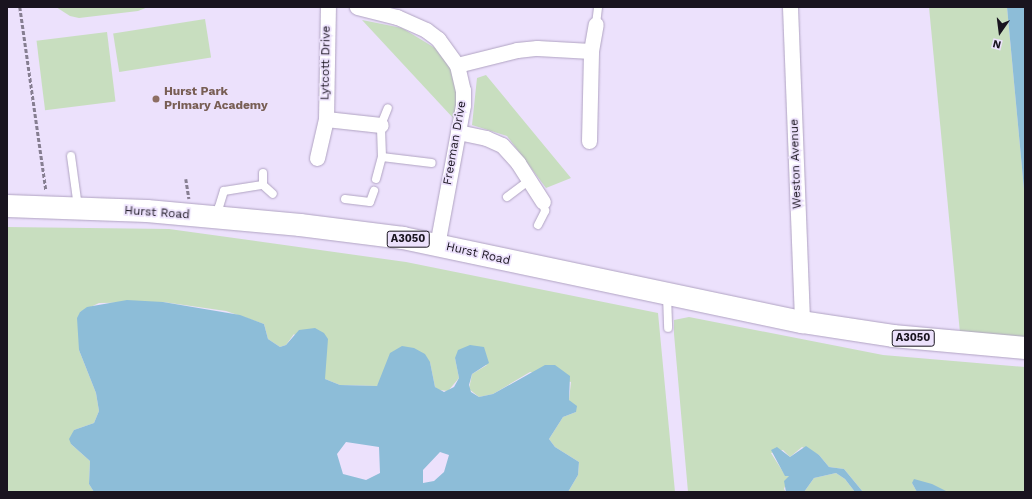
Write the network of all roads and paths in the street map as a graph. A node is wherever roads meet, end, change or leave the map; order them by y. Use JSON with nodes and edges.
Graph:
{"nodes":[{"id":1,"x":20,"y":7,"type":"edge"},
{"id":2,"x":328,"y":7,"type":"edge"},
{"id":3,"x":357,"y":7,"type":"edge"},
{"id":4,"x":598,"y":7,"type":"edge"},
{"id":5,"x":790,"y":7,"type":"edge"},
{"id":6,"x":399,"y":12,"type":"edge"},
{"id":7,"x":596,"y":24,"type":"joint"},
{"id":8,"x":591,"y":51,"type":"junction"},
{"id":9,"x":458,"y":65,"type":"junction"},
{"id":10,"x":388,"y":108,"type":"dead end"},
{"id":11,"x":326,"y":119,"type":"junction"},
{"id":12,"x":381,"y":125,"type":"junction"},
{"id":13,"x":458,"y":132,"type":"junction"},
{"id":14,"x":589,"y":141,"type":"dead end"},
{"id":15,"x":71,"y":156,"type":"dead end"},
{"id":16,"x":382,"y":157,"type":"junction"},
{"id":17,"x":317,"y":158,"type":"dead end"},
{"id":18,"x":432,"y":163,"type":"dead end"},
{"id":19,"x":263,"y":173,"type":"dead end"},
{"id":20,"x":186,"y":179,"type":"dead end"},
{"id":21,"x":376,"y":179,"type":"dead end"},
{"id":22,"x":528,"y":181,"type":"junction"},
{"id":23,"x":263,"y":185,"type":"junction"},
{"id":24,"x":46,"y":190,"type":"dead end"},
{"id":25,"x":374,"y":191,"type":"dead end"},
{"id":26,"x":273,"y":194,"type":"dead end"},
{"id":27,"x":507,"y":197,"type":"dead end"},
{"id":28,"x":345,"y":199,"type":"dead end"},
{"id":29,"x":189,"y":201,"type":"dead end"},
{"id":30,"x":543,"y":202,"type":"joint"},
{"id":31,"x":7,"y":206,"type":"edge"},
{"id":32,"x":78,"y":208,"type":"junction"},
{"id":33,"x":221,"y":218,"type":"junction"},
{"id":34,"x":538,"y":225,"type":"dead end"},
{"id":35,"x":437,"y":245,"type":"junction"},
{"id":36,"x":667,"y":294,"type":"junction"},
{"id":37,"x":802,"y":322,"type":"junction"},
{"id":38,"x":668,"y":328,"type":"dead end"},
{"id":39,"x":1025,"y":348,"type":"edge"}],
"edges":[{"from":1,"to":24,"type":"path"},
{"from":2,"to":11,"type":"street","name":"Lytcott Drive"},
{"from":3,"to":6,"type":"street","name":"Freeman Drive"},
{"from":4,"to":7,"type":"lane"},
{"from":5,"to":37,"type":"street","name":"Weston Avenue"},
{"from":6,"to":9,"type":"street","name":"Freeman Drive"},
{"from":7,"to":8,"type":"street"},
{"from":8,"to":9,"type":"street"},
{"from":8,"to":14,"type":"street"},
{"from":9,"to":13,"type":"street","name":"Freeman Drive"},
{"from":10,"to":12,"type":"lane"},
{"from":11,"to":12,"type":"street"},
{"from":11,"to":17,"type":"street","name":"Lytcott Drive"},
{"from":12,"to":16,"type":"lane"},
{"from":13,"to":22,"type":"street"},
{"from":13,"to":35,"type":"street","name":"Freeman Drive"},
{"from":15,"to":32,"type":"lane"},
{"from":16,"to":18,"type":"lane"},
{"from":16,"to":21,"type":"lane"},
{"from":19,"to":23,"type":"lane"},
{"from":20,"to":29,"type":"path"},
{"from":22,"to":27,"type":"lane"},
{"from":22,"to":30,"type":"street"},
{"from":23,"to":26,"type":"lane"},
{"from":23,"to":33,"type":"lane"},
{"from":25,"to":28,"type":"lane"},
{"from":30,"to":34,"type":"lane"},
{"from":31,"to":32,"type":"main road","name":"Hurst Road","number":"A3050"},
{"from":32,"to":33,"type":"main road","name":"Hurst Road","number":"A3050"},
{"from":33,"to":35,"type":"main road","name":"Hurst Road","number":"A3050"},
{"from":35,"to":36,"type":"main road","name":"Hurst Road","number":"A3050"},
{"from":36,"to":37,"type":"main road","name":"Hurst Road","number":"A3050"},
{"from":36,"to":38,"type":"lane"},
{"from":37,"to":39,"type":"main road","number":"A3050"}]}
